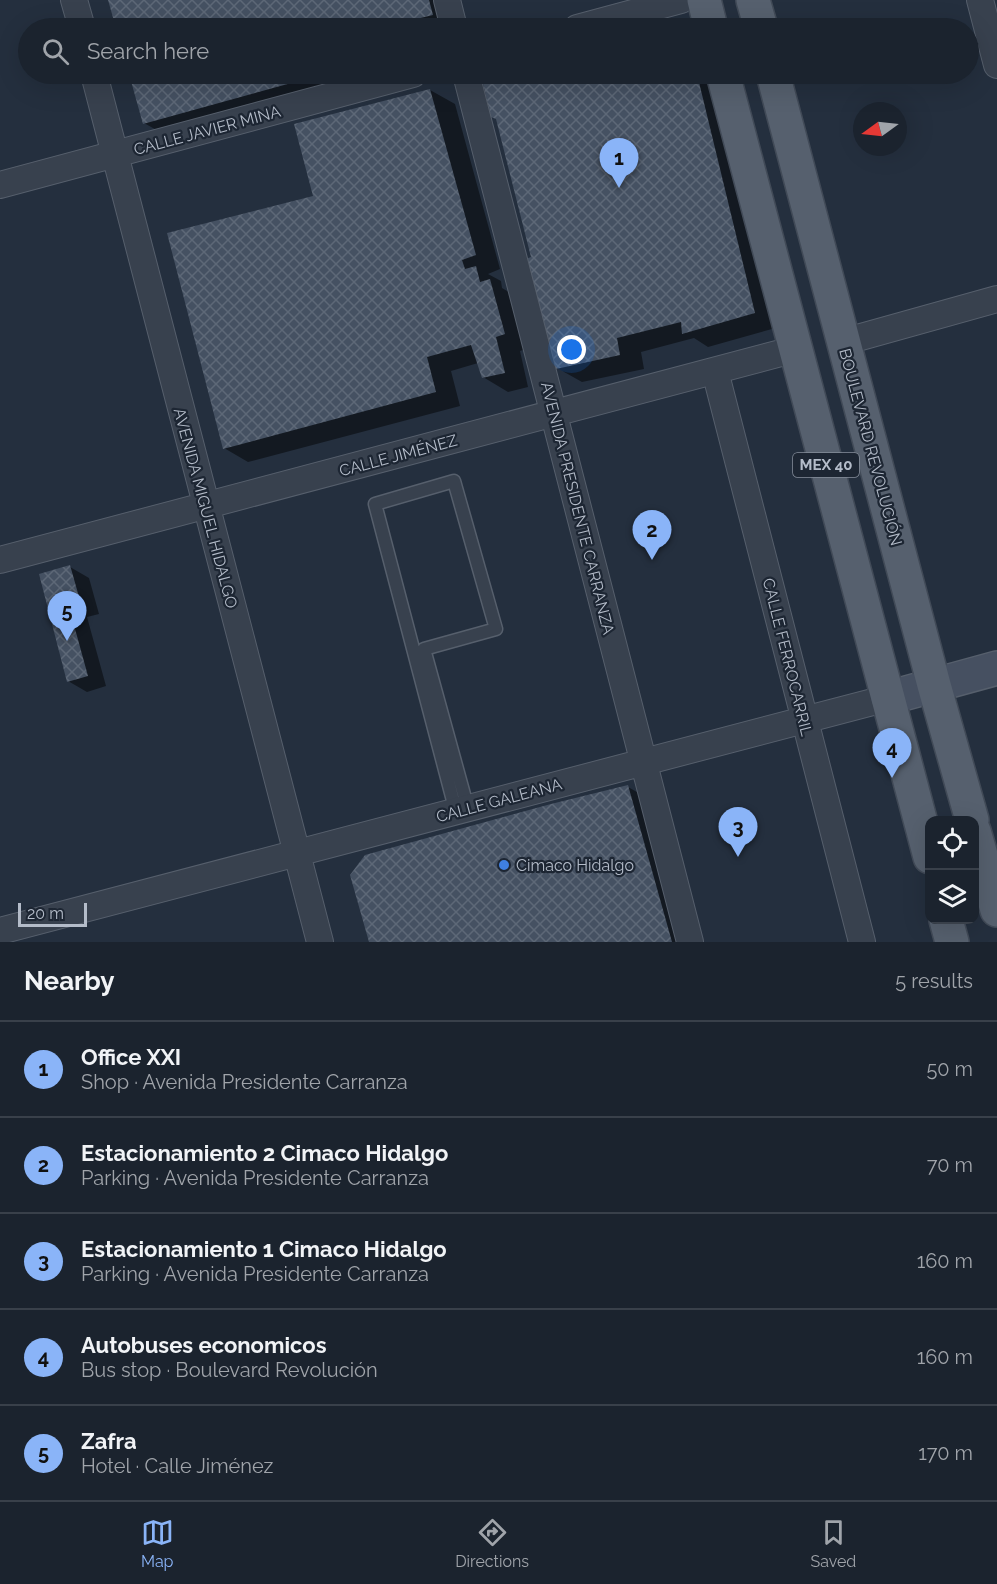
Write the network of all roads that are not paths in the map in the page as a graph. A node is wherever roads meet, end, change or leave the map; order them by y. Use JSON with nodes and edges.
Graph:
{"nodes":[{"id":1,"x":75,"y":0,"type":"edge"},
{"id":2,"x":447,"y":0,"type":"edge"},
{"id":3,"x":681,"y":0,"type":"edge"},
{"id":4,"x":704,"y":0,"type":"edge"},
{"id":5,"x":753,"y":0,"type":"edge"},
{"id":6,"x":980,"y":0,"type":"edge"},
{"id":7,"x":616,"y":9,"type":"edge"},
{"id":8,"x":80,"y":18,"type":"edge"},
{"id":9,"x":452,"y":18,"type":"edge"},
{"id":10,"x":598,"y":18,"type":"edge"},
{"id":11,"x":708,"y":18,"type":"edge"},
{"id":12,"x":758,"y":18,"type":"edge"},
{"id":13,"x":997,"y":65,"type":"edge"},
{"id":14,"x":97,"y":84,"type":"edge"},
{"id":15,"x":376,"y":84,"type":"edge"},
{"id":16,"x":469,"y":84,"type":"edge"},
{"id":17,"x":726,"y":84,"type":"edge"},
{"id":18,"x":776,"y":84,"type":"edge"},
{"id":19,"x":115,"y":155,"type":"junction"},
{"id":20,"x":0,"y":185,"type":"edge"},
{"id":21,"x":997,"y":299,"type":"edge"},
{"id":22,"x":843,"y":342,"type":"junction"},
{"id":23,"x":796,"y":349,"type":"junction"},
{"id":24,"x":715,"y":371,"type":"junction"},
{"id":25,"x":554,"y":414,"type":"junction"},
{"id":26,"x":206,"y":506,"type":"junction"},
{"id":27,"x":0,"y":560,"type":"edge"},
{"id":28,"x":997,"y":668,"type":"edge"},
{"id":29,"x":934,"y":686,"type":"junction"},
{"id":30,"x":888,"y":698,"type":"junction"},
{"id":31,"x":805,"y":720,"type":"junction"},
{"id":32,"x":644,"y":762,"type":"junction"},
{"id":33,"x":462,"y":810,"type":"junction"},
{"id":34,"x":971,"y":816,"type":"edge"},
{"id":35,"x":925,"y":837,"type":"edge"},
{"id":36,"x":979,"y":845,"type":"edge"},
{"id":37,"x":296,"y":854,"type":"junction"},
{"id":38,"x":997,"y":910,"type":"edge"},
{"id":39,"x":947,"y":924,"type":"edge"},
{"id":40,"x":0,"y":931,"type":"edge"},
{"id":41,"x":320,"y":942,"type":"edge"},
{"id":42,"x":690,"y":942,"type":"edge"},
{"id":43,"x":862,"y":942,"type":"edge"},
{"id":44,"x":952,"y":942,"type":"edge"}],
"edges":[{"from":1,"to":8,"type":"street"},
{"from":2,"to":9,"type":"street"},
{"from":3,"to":7,"type":"street"},
{"from":4,"to":11,"type":"main road"},
{"from":5,"to":12,"type":"main road"},
{"from":6,"to":13,"type":"street"},
{"from":7,"to":10,"type":"street"},
{"from":14,"to":19,"type":"street","name":"AVENIDA MIGUEL HIDALGO"},
{"from":15,"to":19,"type":"street","name":"CALLE JAVIER MINA"},
{"from":16,"to":25,"type":"street","name":"AVENIDA PRESIDENTE CARRANZA"},
{"from":17,"to":23,"type":"main road","number":"MEX 40"},
{"from":18,"to":22,"type":"main road","name":"BOULEVARD REVOLUCIÓN","number":"MEX 40"},
{"from":19,"to":20,"type":"street","name":"CALLE JAVIER MINA"},
{"from":19,"to":26,"type":"street","name":"AVENIDA MIGUEL HIDALGO"},
{"from":21,"to":22,"type":"street"},
{"from":22,"to":29,"type":"main road","name":"BOULEVARD REVOLUCIÓN","number":"MEX 40"},
{"from":23,"to":24,"type":"street","name":"CALLE JIMÉNEZ"},
{"from":23,"to":30,"type":"main road","number":"MEX 40"},
{"from":24,"to":25,"type":"street","name":"CALLE JIMÉNEZ"},
{"from":24,"to":31,"type":"street","name":"CALLE FERROCARRIL"},
{"from":25,"to":26,"type":"street","name":"CALLE JIMÉNEZ"},
{"from":25,"to":32,"type":"street","name":"AVENIDA PRESIDENTE CARRANZA"},
{"from":26,"to":27,"type":"street","name":"CALLE JIMÉNEZ"},
{"from":26,"to":37,"type":"street","name":"AVENIDA MIGUEL HIDALGO"},
{"from":28,"to":29,"type":"main road","name":"CALLE GALEANA"},
{"from":29,"to":30,"type":"main road","name":"CALLE GALEANA"},
{"from":29,"to":34,"type":"main road","name":"BOULEVARD REVOLUCIÓN","number":"MEX 40"},
{"from":30,"to":31,"type":"street","name":"CALLE GALEANA"},
{"from":30,"to":35,"type":"main road","number":"MEX 40"},
{"from":31,"to":32,"type":"street","name":"CALLE GALEANA"},
{"from":31,"to":43,"type":"street","name":"CALLE FERROCARRIL"},
{"from":32,"to":33,"type":"street","name":"CALLE GALEANA"},
{"from":32,"to":42,"type":"street","name":"AVENIDA PRESIDENTE CARRANZA"},
{"from":33,"to":33,"type":"lane"},
{"from":33,"to":37,"type":"street","name":"CALLE GALEANA"},
{"from":36,"to":38,"type":"main road"},
{"from":37,"to":40,"type":"street","name":"CALLE GALEANA"},
{"from":37,"to":41,"type":"street","name":"AVENIDA MIGUEL HIDALGO"},
{"from":39,"to":44,"type":"main road"}]}
